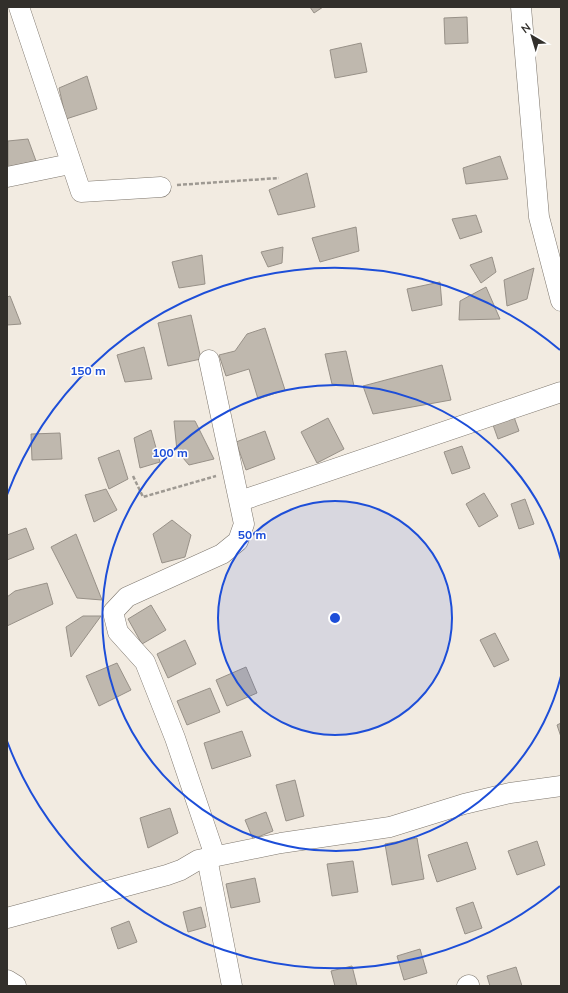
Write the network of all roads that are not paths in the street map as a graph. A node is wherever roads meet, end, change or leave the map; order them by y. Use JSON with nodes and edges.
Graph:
{"nodes":[{"id":1,"x":19,"y":7,"type":"edge"},
{"id":2,"x":522,"y":7,"type":"edge"},
{"id":3,"x":70,"y":164,"type":"junction"},
{"id":4,"x":7,"y":177,"type":"edge"},
{"id":5,"x":160,"y":187,"type":"road end"},
{"id":6,"x":553,"y":239,"type":"edge"},
{"id":7,"x":561,"y":301,"type":"edge"},
{"id":8,"x":209,"y":360,"type":"dead end"},
{"id":9,"x":561,"y":392,"type":"edge"},
{"id":10,"x":240,"y":501,"type":"junction"},
{"id":11,"x":561,"y":786,"type":"edge"},
{"id":12,"x":211,"y":857,"type":"junction"},
{"id":13,"x":7,"y":918,"type":"edge"},
{"id":14,"x":7,"y":981,"type":"edge"},
{"id":15,"x":15,"y":986,"type":"edge"},
{"id":16,"x":232,"y":986,"type":"edge"}],
"edges":[{"from":1,"to":3,"type":"street"},
{"from":2,"to":6,"type":"street"},
{"from":3,"to":4,"type":"street"},
{"from":3,"to":5,"type":"street"},
{"from":6,"to":7,"type":"street"},
{"from":8,"to":10,"type":"street"},
{"from":9,"to":10,"type":"street"},
{"from":10,"to":12,"type":"street"},
{"from":11,"to":12,"type":"street"},
{"from":12,"to":13,"type":"street"},
{"from":12,"to":16,"type":"street"},
{"from":14,"to":15,"type":"main road"}]}
